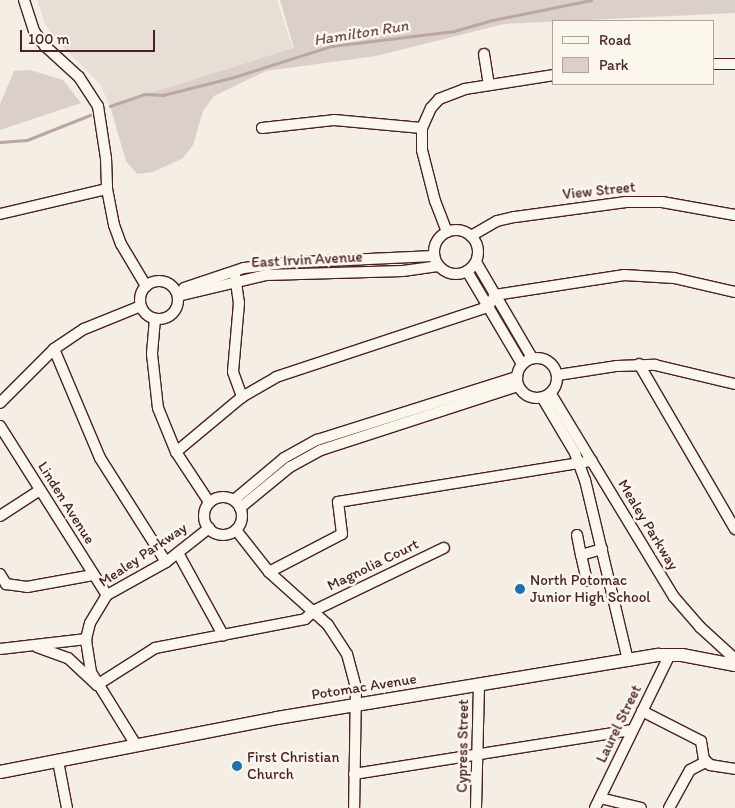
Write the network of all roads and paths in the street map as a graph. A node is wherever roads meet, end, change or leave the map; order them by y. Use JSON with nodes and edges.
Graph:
{"nodes":[{"id":1,"x":24,"y":0,"type":"edge"},
{"id":2,"x":484,"y":54,"type":"dead end"},
{"id":3,"x":715,"y":64,"type":"edge"},
{"id":4,"x":735,"y":64,"type":"edge"},
{"id":5,"x":552,"y":75,"type":"edge"},
{"id":6,"x":489,"y":85,"type":"junction"},
{"id":7,"x":262,"y":128,"type":"dead end"},
{"id":8,"x":422,"y":128,"type":"junction"},
{"id":9,"x":107,"y":189,"type":"junction"},
{"id":10,"x":0,"y":214,"type":"edge"},
{"id":11,"x":735,"y":215,"type":"edge"},
{"id":12,"x":447,"y":232,"type":"junction"},
{"id":13,"x":471,"y":236,"type":"junction"},
{"id":14,"x":434,"y":256,"type":"junction"},
{"id":15,"x":476,"y":262,"type":"junction"},
{"id":16,"x":438,"y":266,"type":"junction"},
{"id":17,"x":467,"y":272,"type":"junction"},
{"id":18,"x":235,"y":276,"type":"junction"},
{"id":19,"x":146,"y":286,"type":"junction"},
{"id":20,"x":735,"y":292,"type":"edge"},
{"id":21,"x":177,"y":293,"type":"junction"},
{"id":22,"x":495,"y":295,"type":"junction"},
{"id":23,"x":141,"y":306,"type":"junction"},
{"id":24,"x":488,"y":307,"type":"junction"},
{"id":25,"x":154,"y":319,"type":"junction"},
{"id":26,"x":54,"y":349,"type":"junction"},
{"id":27,"x":532,"y":358,"type":"junction"},
{"id":28,"x":522,"y":364,"type":"junction"},
{"id":29,"x":639,"y":364,"type":"junction"},
{"id":30,"x":558,"y":375,"type":"junction"},
{"id":31,"x":517,"y":382,"type":"junction"},
{"id":32,"x":735,"y":384,"type":"edge"},
{"id":33,"x":547,"y":396,"type":"junction"},
{"id":34,"x":242,"y":397,"type":"junction"},
{"id":35,"x":439,"y":401,"type":"junction"},
{"id":36,"x":0,"y":403,"type":"edge"},
{"id":37,"x":443,"y":412,"type":"junction"},
{"id":38,"x":0,"y":426,"type":"edge"},
{"id":39,"x":300,"y":448,"type":"junction"},
{"id":40,"x":176,"y":452,"type":"junction"},
{"id":41,"x":305,"y":457,"type":"junction"},
{"id":42,"x":592,"y":461,"type":"junction"},
{"id":43,"x":580,"y":463,"type":"junction"},
{"id":44,"x":40,"y":490,"type":"junction"},
{"id":45,"x":209,"y":502,"type":"junction"},
{"id":46,"x":237,"y":504,"type":"junction"},
{"id":47,"x":0,"y":516,"type":"edge"},
{"id":48,"x":209,"y":528,"type":"junction"},
{"id":49,"x":735,"y":529,"type":"edge"},
{"id":50,"x":236,"y":530,"type":"junction"},
{"id":51,"x":577,"y":535,"type":"dead end"},
{"id":52,"x":444,"y":548,"type":"dead end"},
{"id":53,"x":602,"y":550,"type":"junction"},
{"id":54,"x":178,"y":553,"type":"junction"},
{"id":55,"x":581,"y":555,"type":"junction"},
{"id":56,"x":166,"y":562,"type":"junction"},
{"id":57,"x":269,"y":572,"type":"junction"},
{"id":58,"x":0,"y":574,"type":"edge"},
{"id":59,"x":93,"y":575,"type":"junction"},
{"id":60,"x":587,"y":581,"type":"dead end"},
{"id":61,"x":107,"y":595,"type":"junction"},
{"id":62,"x":315,"y":610,"type":"junction"},
{"id":63,"x":223,"y":635,"type":"junction"},
{"id":64,"x":86,"y":639,"type":"junction"},
{"id":65,"x":37,"y":647,"type":"junction"},
{"id":66,"x":0,"y":649,"type":"edge"},
{"id":67,"x":670,"y":654,"type":"junction"},
{"id":68,"x":735,"y":659,"type":"edge"},
{"id":69,"x":628,"y":661,"type":"junction"},
{"id":70,"x":735,"y":665,"type":"edge"},
{"id":71,"x":479,"y":684,"type":"junction"},
{"id":72,"x":97,"y":685,"type":"junction"},
{"id":73,"x":356,"y":705,"type":"junction"},
{"id":74,"x":642,"y":711,"type":"junction"},
{"id":75,"x":633,"y":730,"type":"junction"},
{"id":76,"x":136,"y":745,"type":"junction"},
{"id":77,"x":477,"y":754,"type":"junction"},
{"id":78,"x":58,"y":761,"type":"junction"},
{"id":79,"x":706,"y":762,"type":"junction"},
{"id":80,"x":735,"y":769,"type":"edge"},
{"id":81,"x":0,"y":772,"type":"edge"},
{"id":82,"x":354,"y":774,"type":"junction"},
{"id":83,"x":600,"y":798,"type":"junction"},
{"id":84,"x":67,"y":808,"type":"edge"},
{"id":85,"x":354,"y":808,"type":"edge"},
{"id":86,"x":476,"y":808,"type":"edge"},
{"id":87,"x":596,"y":808,"type":"edge"},
{"id":88,"x":641,"y":808,"type":"edge"},
{"id":89,"x":669,"y":808,"type":"edge"}],
"edges":[{"from":1,"to":9,"type":"street"},
{"from":2,"to":6,"type":"street"},
{"from":3,"to":4,"type":"street"},
{"from":5,"to":6,"type":"street"},
{"from":6,"to":8,"type":"street"},
{"from":7,"to":8,"type":"street"},
{"from":8,"to":12,"type":"street"},
{"from":9,"to":10,"type":"street"},
{"from":9,"to":19,"type":"street"},
{"from":11,"to":13,"type":"street","name":"View Street"},
{"from":12,"to":13,"type":"street"},
{"from":12,"to":14,"type":"street"},
{"from":13,"to":15,"type":"street"},
{"from":14,"to":16,"type":"street"},
{"from":14,"to":18,"type":"street","name":"East Irvin Avenue"},
{"from":15,"to":17,"type":"street"},
{"from":15,"to":22,"type":"street"},
{"from":16,"to":17,"type":"street"},
{"from":16,"to":18,"type":"street","name":"East Irvin Avenue"},
{"from":17,"to":24,"type":"street"},
{"from":18,"to":21,"type":"street","name":"East Irvin Avenue"},
{"from":18,"to":34,"type":"street"},
{"from":19,"to":21,"type":"street"},
{"from":19,"to":23,"type":"street"},
{"from":20,"to":22,"type":"street"},
{"from":21,"to":25,"type":"street"},
{"from":22,"to":24,"type":"street"},
{"from":22,"to":27,"type":"street"},
{"from":23,"to":25,"type":"street"},
{"from":23,"to":26,"type":"street"},
{"from":24,"to":28,"type":"street"},
{"from":24,"to":34,"type":"street"},
{"from":25,"to":40,"type":"street"},
{"from":26,"to":36,"type":"street"},
{"from":26,"to":56,"type":"street"},
{"from":27,"to":28,"type":"street"},
{"from":27,"to":30,"type":"street"},
{"from":28,"to":31,"type":"street"},
{"from":29,"to":30,"type":"street"},
{"from":29,"to":32,"type":"street"},
{"from":29,"to":49,"type":"street"},
{"from":30,"to":33,"type":"street"},
{"from":31,"to":33,"type":"street"},
{"from":31,"to":35,"type":"street"},
{"from":31,"to":37,"type":"street"},
{"from":33,"to":42,"type":"street","name":"Mealey Parkway"},
{"from":33,"to":43,"type":"street"},
{"from":34,"to":40,"type":"street"},
{"from":35,"to":37,"type":"street"},
{"from":35,"to":39,"type":"street"},
{"from":37,"to":41,"type":"street"},
{"from":38,"to":44,"type":"street","name":"Linden Avenue"},
{"from":39,"to":41,"type":"street"},
{"from":39,"to":46,"type":"street"},
{"from":40,"to":45,"type":"street"},
{"from":41,"to":46,"type":"street"},
{"from":42,"to":43,"type":"street"},
{"from":42,"to":68,"type":"street","name":"Mealey Parkway"},
{"from":43,"to":53,"type":"street"},
{"from":43,"to":57,"type":"street"},
{"from":44,"to":47,"type":"street"},
{"from":44,"to":59,"type":"street","name":"Linden Avenue"},
{"from":45,"to":46,"type":"street"},
{"from":45,"to":48,"type":"street"},
{"from":46,"to":50,"type":"street"},
{"from":48,"to":50,"type":"street"},
{"from":48,"to":54,"type":"street","name":"Mealey Parkway"},
{"from":50,"to":57,"type":"street"},
{"from":51,"to":55,"type":"street"},
{"from":52,"to":62,"type":"street","name":"Magnolia Court"},
{"from":53,"to":55,"type":"street"},
{"from":53,"to":69,"type":"street"},
{"from":54,"to":56,"type":"street","name":"Mealey Parkway"},
{"from":54,"to":63,"type":"street"},
{"from":55,"to":60,"type":"street"},
{"from":56,"to":61,"type":"street","name":"Mealey Parkway"},
{"from":57,"to":62,"type":"street"},
{"from":58,"to":59,"type":"street"},
{"from":59,"to":61,"type":"street","name":"Linden Avenue"},
{"from":61,"to":64,"type":"street","name":"Mealey Parkway"},
{"from":62,"to":63,"type":"street","name":"Magnolia Court"},
{"from":62,"to":73,"type":"street"},
{"from":63,"to":72,"type":"street","name":"Magnolia Court"},
{"from":64,"to":65,"type":"street"},
{"from":64,"to":72,"type":"street","name":"Mealey Parkway"},
{"from":65,"to":66,"type":"street"},
{"from":65,"to":72,"type":"street"},
{"from":67,"to":69,"type":"main road","name":"Potomac Avenue"},
{"from":67,"to":70,"type":"main road","name":"Potomac Avenue"},
{"from":67,"to":74,"type":"street","name":"Laurel Street"},
{"from":69,"to":71,"type":"main road","name":"Potomac Avenue"},
{"from":71,"to":73,"type":"main road","name":"Potomac Avenue"},
{"from":71,"to":77,"type":"street","name":"Cypress Street"},
{"from":72,"to":76,"type":"street","name":"Mealey Parkway"},
{"from":73,"to":76,"type":"main road","name":"Potomac Avenue"},
{"from":73,"to":82,"type":"street"},
{"from":74,"to":75,"type":"street","name":"Laurel Street"},
{"from":74,"to":79,"type":"street"},
{"from":75,"to":77,"type":"street"},
{"from":75,"to":83,"type":"street","name":"Laurel Street"},
{"from":76,"to":78,"type":"main road","name":"Potomac Avenue"},
{"from":77,"to":82,"type":"street"},
{"from":77,"to":86,"type":"street","name":"Cypress Street"},
{"from":78,"to":81,"type":"main road","name":"Potomac Avenue"},
{"from":78,"to":84,"type":"street"},
{"from":79,"to":80,"type":"street"},
{"from":79,"to":89,"type":"street"},
{"from":82,"to":85,"type":"street"},
{"from":83,"to":87,"type":"street","name":"Laurel Street"},
{"from":83,"to":88,"type":"street"}]}
